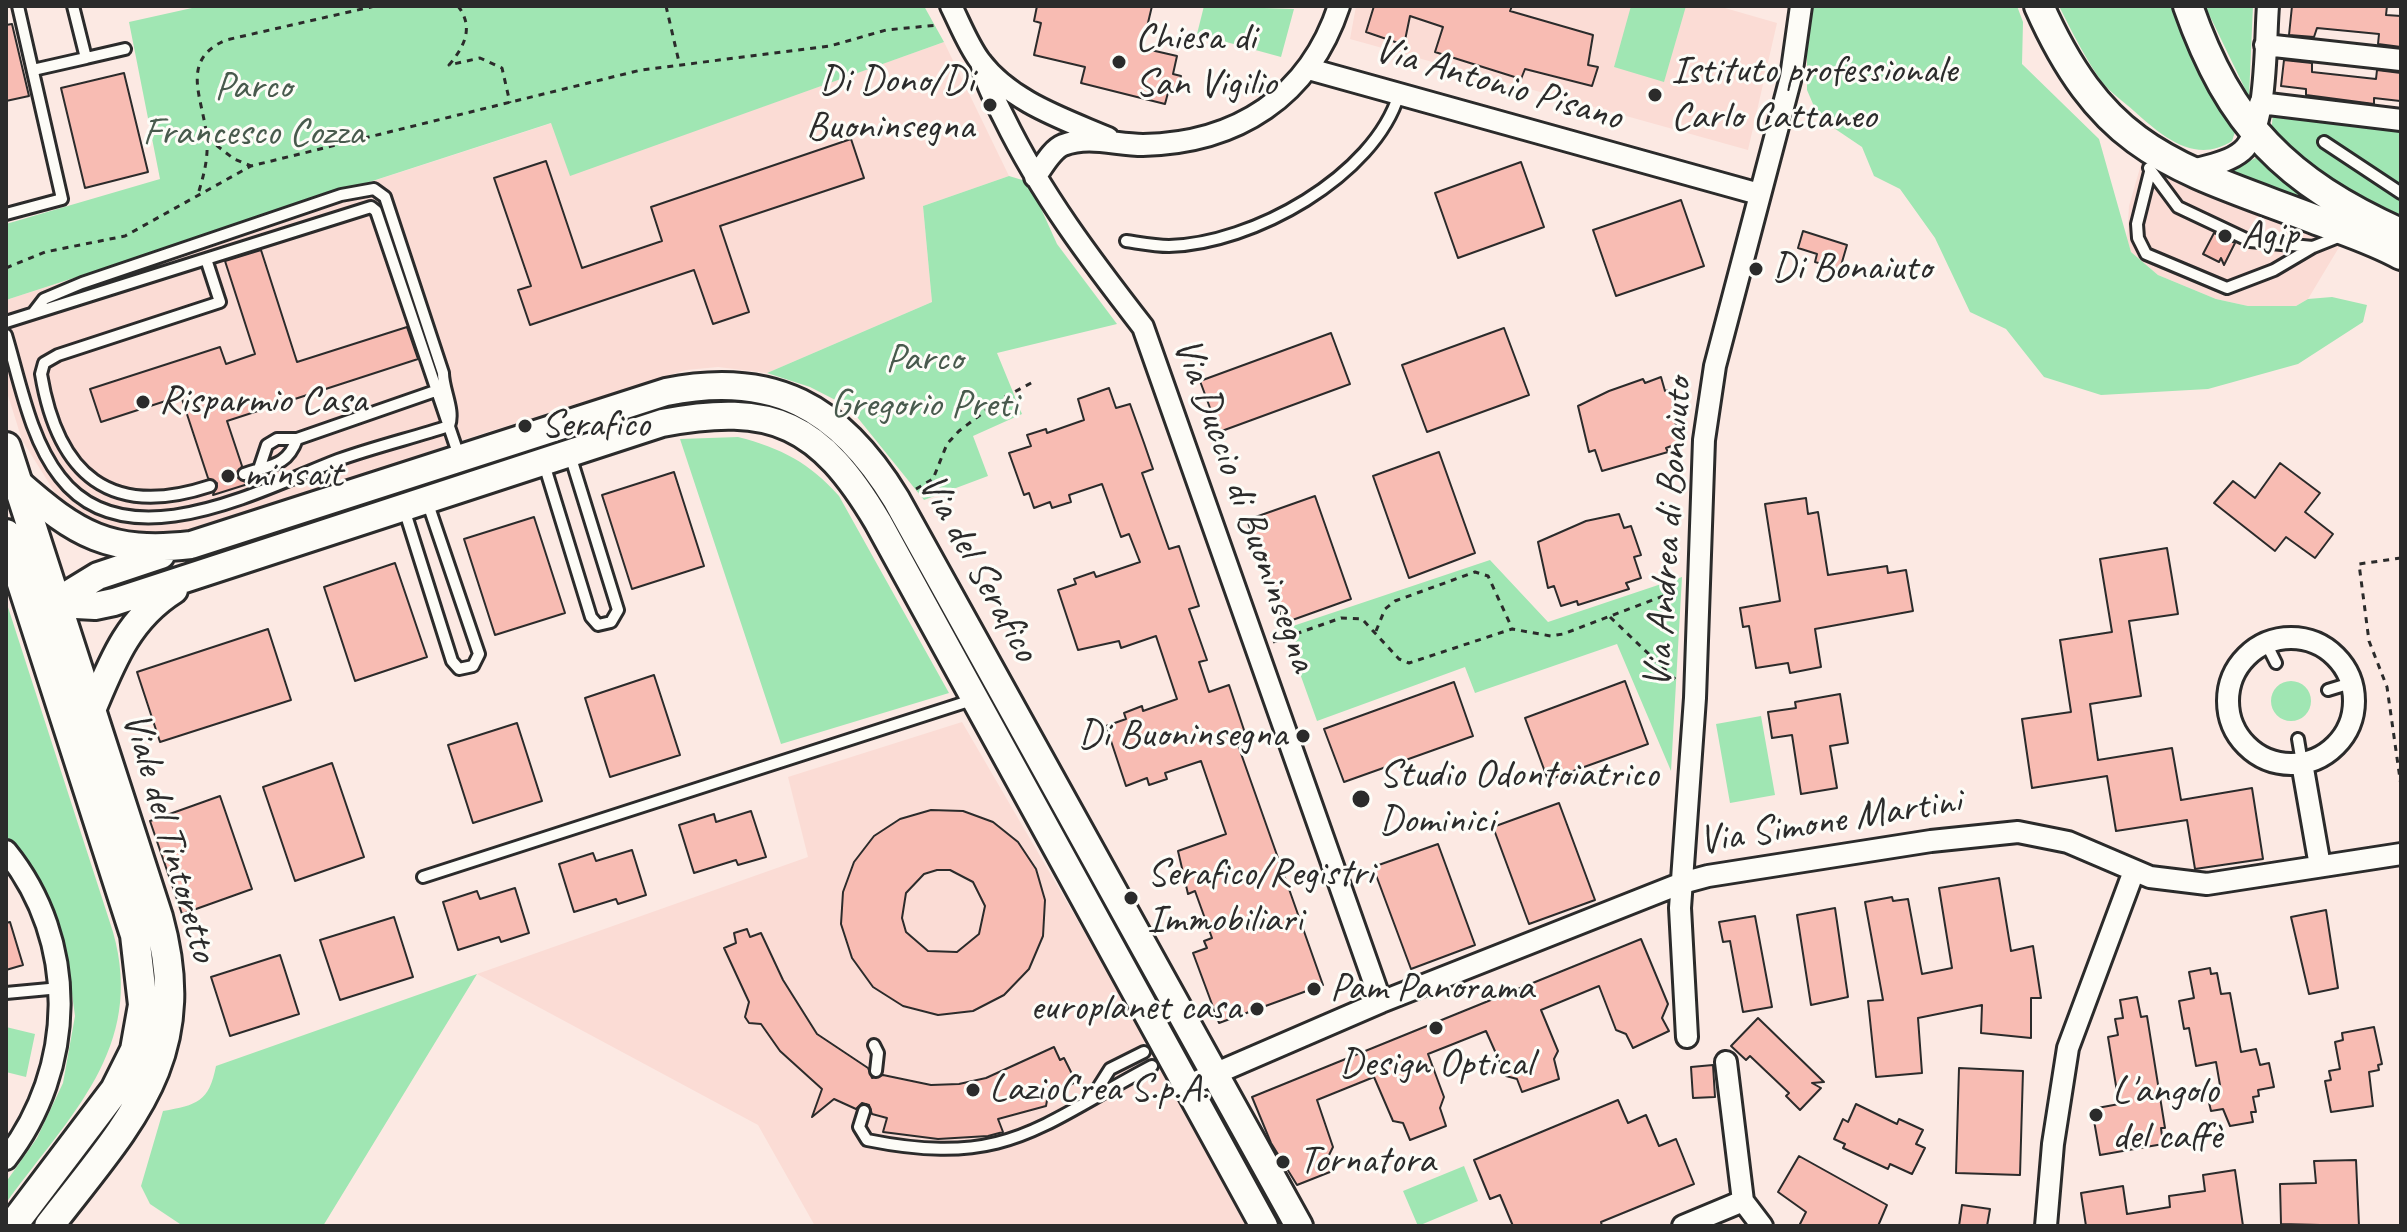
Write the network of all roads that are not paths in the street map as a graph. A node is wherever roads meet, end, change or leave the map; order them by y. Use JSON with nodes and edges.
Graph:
{"nodes":[{"id":1,"x":18,"y":6,"type":"edge"},
{"id":2,"x":73,"y":6,"type":"edge"},
{"id":3,"x":1339,"y":6,"type":"edge"},
{"id":4,"x":1801,"y":6,"type":"edge"},
{"id":5,"x":2039,"y":6,"type":"edge"},
{"id":6,"x":2188,"y":6,"type":"edge"},
{"id":7,"x":2268,"y":6,"type":"edge"},
{"id":8,"x":947,"y":15,"type":"edge"},
{"id":9,"x":2265,"y":45,"type":"junction"},
{"id":10,"x":125,"y":49,"type":"dead end"},
{"id":11,"x":86,"y":58,"type":"junction"},
{"id":12,"x":2401,"y":60,"type":"edge"},
{"id":13,"x":981,"y":62,"type":"junction"},
{"id":14,"x":1309,"y":69,"type":"junction"},
{"id":15,"x":33,"y":70,"type":"junction"},
{"id":16,"x":1399,"y":94,"type":"junction"},
{"id":17,"x":2260,"y":103,"type":"junction"},
{"id":18,"x":2401,"y":120,"type":"edge"},
{"id":19,"x":2254,"y":134,"type":"junction"},
{"id":20,"x":2324,"y":142,"type":"dead end"},
{"id":21,"x":1119,"y":143,"type":"junction"},
{"id":22,"x":2147,"y":159,"type":"junction"},
{"id":23,"x":2189,"y":171,"type":"junction"},
{"id":24,"x":1035,"y":177,"type":"junction"},
{"id":25,"x":2401,"y":193,"type":"edge"},
{"id":26,"x":1759,"y":194,"type":"junction"},
{"id":27,"x":6,"y":214,"type":"edge"},
{"id":28,"x":2348,"y":232,"type":"junction"},
{"id":29,"x":2401,"y":234,"type":"edge"},
{"id":30,"x":1126,"y":241,"type":"dead end"},
{"id":31,"x":2313,"y":247,"type":"junction"},
{"id":32,"x":2401,"y":255,"type":"edge"},
{"id":33,"x":206,"y":259,"type":"junction"},
{"id":34,"x":33,"y":313,"type":"junction"},
{"id":35,"x":6,"y":322,"type":"edge"},
{"id":36,"x":6,"y":335,"type":"edge"},
{"id":37,"x":439,"y":390,"type":"junction"},
{"id":38,"x":449,"y":426,"type":"junction"},
{"id":39,"x":297,"y":439,"type":"junction"},
{"id":40,"x":6,"y":447,"type":"edge"},
{"id":41,"x":569,"y":453,"type":"junction"},
{"id":42,"x":459,"y":458,"type":"junction"},
{"id":43,"x":543,"y":462,"type":"junction"},
{"id":44,"x":259,"y":469,"type":"junction"},
{"id":45,"x":244,"y":474,"type":"dead end"},
{"id":46,"x":17,"y":482,"type":"junction"},
{"id":47,"x":210,"y":486,"type":"dead end"},
{"id":48,"x":468,"y":486,"type":"junction"},
{"id":49,"x":415,"y":503,"type":"junction"},
{"id":50,"x":6,"y":534,"type":"edge"},
{"id":51,"x":191,"y":545,"type":"junction"},
{"id":52,"x":199,"y":575,"type":"junction"},
{"id":53,"x":44,"y":608,"type":"junction"},
{"id":54,"x":2266,"y":643,"type":"junction"},
{"id":55,"x":2276,"y":663,"type":"dead end"},
{"id":56,"x":2351,"y":683,"type":"junction"},
{"id":57,"x":2328,"y":690,"type":"dead end"},
{"id":58,"x":974,"y":699,"type":"junction"},
{"id":59,"x":92,"y":710,"type":"junction"},
{"id":60,"x":2298,"y":739,"type":"dead end"},
{"id":61,"x":2302,"y":763,"type":"junction"},
{"id":62,"x":6,"y":851,"type":"edge"},
{"id":63,"x":2401,"y":854,"type":"edge"},
{"id":64,"x":2320,"y":866,"type":"junction"},
{"id":65,"x":2134,"y":871,"type":"junction"},
{"id":66,"x":423,"y":877,"type":"dead end"},
{"id":67,"x":1682,"y":883,"type":"junction"},
{"id":68,"x":60,"y":988,"type":"junction"},
{"id":69,"x":6,"y":993,"type":"edge"},
{"id":70,"x":1381,"y":1002,"type":"junction"},
{"id":71,"x":1687,"y":1037,"type":"dead end"},
{"id":72,"x":874,"y":1045,"type":"dead end"},
{"id":73,"x":1144,"y":1052,"type":"dead end"},
{"id":74,"x":1726,"y":1062,"type":"dead end"},
{"id":75,"x":1152,"y":1066,"type":"dead end"},
{"id":76,"x":876,"y":1071,"type":"dead end"},
{"id":77,"x":1215,"y":1074,"type":"junction"},
{"id":78,"x":1189,"y":1085,"type":"junction"},
{"id":79,"x":1087,"y":1106,"type":"junction"},
{"id":80,"x":864,"y":1111,"type":"dead end"},
{"id":81,"x":6,"y":1159,"type":"edge"},
{"id":82,"x":1743,"y":1201,"type":"junction"},
{"id":83,"x":12,"y":1226,"type":"edge"},
{"id":84,"x":49,"y":1226,"type":"edge"},
{"id":85,"x":1264,"y":1226,"type":"edge"},
{"id":86,"x":1299,"y":1226,"type":"edge"},
{"id":87,"x":1683,"y":1226,"type":"edge"},
{"id":88,"x":1762,"y":1226,"type":"edge"},
{"id":89,"x":2046,"y":1226,"type":"edge"}],
"edges":[{"from":1,"to":15,"type":"lane"},
{"from":2,"to":11,"type":"lane"},
{"from":3,"to":14,"type":"street"},
{"from":4,"to":26,"type":"street","name":"Via Andrea di Bonaiuto"},
{"from":5,"to":22,"type":"main road"},
{"from":6,"to":19,"type":"main road"},
{"from":7,"to":9,"type":"street"},
{"from":8,"to":13,"type":"street"},
{"from":9,"to":12,"type":"street"},
{"from":9,"to":17,"type":"street"},
{"from":10,"to":11,"type":"lane"},
{"from":11,"to":15,"type":"lane"},
{"from":13,"to":21,"type":"street"},
{"from":13,"to":24,"type":"street","name":"Via Duccio di Buoninsegna"},
{"from":14,"to":16,"type":"street","name":"Via Antonio Pisano"},
{"from":14,"to":21,"type":"street"},
{"from":15,"to":27,"type":"lane"},
{"from":16,"to":26,"type":"street","name":"Via Antonio Pisano"},
{"from":16,"to":30,"type":"lane"},
{"from":17,"to":18,"type":"street"},
{"from":17,"to":19,"type":"street"},
{"from":19,"to":23,"type":"street"},
{"from":19,"to":29,"type":"main road"},
{"from":20,"to":25,"type":"lane"},
{"from":21,"to":24,"type":"street"},
{"from":22,"to":23,"type":"main road"},
{"from":22,"to":31,"type":"lane"},
{"from":22,"to":31,"type":"lane"},
{"from":23,"to":28,"type":"main road"},
{"from":24,"to":70,"type":"street","name":"Via Duccio di Buoninsegna"},
{"from":26,"to":67,"type":"street","name":"Via Andrea di Bonaiuto"},
{"from":28,"to":31,"type":"lane"},
{"from":28,"to":32,"type":"main road"},
{"from":33,"to":34,"type":"lane"},
{"from":33,"to":37,"type":"lane"},
{"from":33,"to":47,"type":"lane"},
{"from":34,"to":35,"type":"lane"},
{"from":34,"to":37,"type":"lane"},
{"from":36,"to":38,"type":"lane"},
{"from":37,"to":38,"type":"lane"},
{"from":37,"to":39,"type":"lane"},
{"from":38,"to":42,"type":"lane"},
{"from":39,"to":44,"type":"lane"},
{"from":39,"to":44,"type":"lane"},
{"from":40,"to":46,"type":"main road","name":"Viale del Tintoretto"},
{"from":41,"to":43,"type":"street","name":"Via del Serafico"},
{"from":41,"to":43,"type":"lane"},
{"from":41,"to":58,"type":"street","name":"Via del Serafico"},
{"from":42,"to":48,"type":"street"},
{"from":42,"to":51,"type":"street","name":"Via del Serafico"},
{"from":42,"to":77,"type":"street","name":"Via del Serafico"},
{"from":43,"to":48,"type":"street","name":"Via del Serafico"},
{"from":44,"to":45,"type":"lane"},
{"from":46,"to":51,"type":"street","name":"Via del Serafico"},
{"from":46,"to":53,"type":"main road","name":"Viale del Tintoretto"},
{"from":48,"to":49,"type":"street","name":"Via del Serafico"},
{"from":49,"to":49,"type":"lane"},
{"from":49,"to":52,"type":"street","name":"Via del Serafico"},
{"from":50,"to":53,"type":"main road","name":"Viale del Tintoretto"},
{"from":51,"to":53,"type":"street","name":"Via del Serafico"},
{"from":52,"to":53,"type":"street","name":"Via del Serafico"},
{"from":52,"to":59,"type":"street","name":"Via del Serafico"},
{"from":53,"to":59,"type":"main road","name":"Viale del Tintoretto"},
{"from":53,"to":83,"type":"main road","name":"Viale del Tintoretto"},
{"from":54,"to":55,"type":"lane"},
{"from":54,"to":56,"type":"street"},
{"from":54,"to":61,"type":"street"},
{"from":56,"to":57,"type":"lane"},
{"from":56,"to":61,"type":"street"},
{"from":58,"to":66,"type":"lane"},
{"from":58,"to":78,"type":"street","name":"Via del Serafico"},
{"from":59,"to":84,"type":"main road","name":"Viale del Tintoretto"},
{"from":60,"to":61,"type":"lane"},
{"from":61,"to":64,"type":"street"},
{"from":62,"to":68,"type":"street"},
{"from":63,"to":64,"type":"street","name":"Via Simone Martini"},
{"from":64,"to":65,"type":"street","name":"Via Simone Martini"},
{"from":65,"to":67,"type":"street","name":"Via Simone Martini"},
{"from":65,"to":89,"type":"street"},
{"from":67,"to":70,"type":"street","name":"Via Simone Martini"},
{"from":67,"to":71,"type":"street","name":"Via Andrea di Bonaiuto"},
{"from":68,"to":69,"type":"lane"},
{"from":68,"to":81,"type":"street"},
{"from":70,"to":77,"type":"street","name":"Via Simone Martini"},
{"from":72,"to":76,"type":"lane"},
{"from":73,"to":79,"type":"lane"},
{"from":74,"to":82,"type":"street"},
{"from":75,"to":79,"type":"lane"},
{"from":77,"to":78,"type":"street","name":"Via Simone Martini"},
{"from":77,"to":86,"type":"street","name":"Via del Serafico"},
{"from":78,"to":85,"type":"street","name":"Via del Serafico"},
{"from":79,"to":80,"type":"lane"},
{"from":82,"to":87,"type":"street"},
{"from":82,"to":88,"type":"street"}]}
